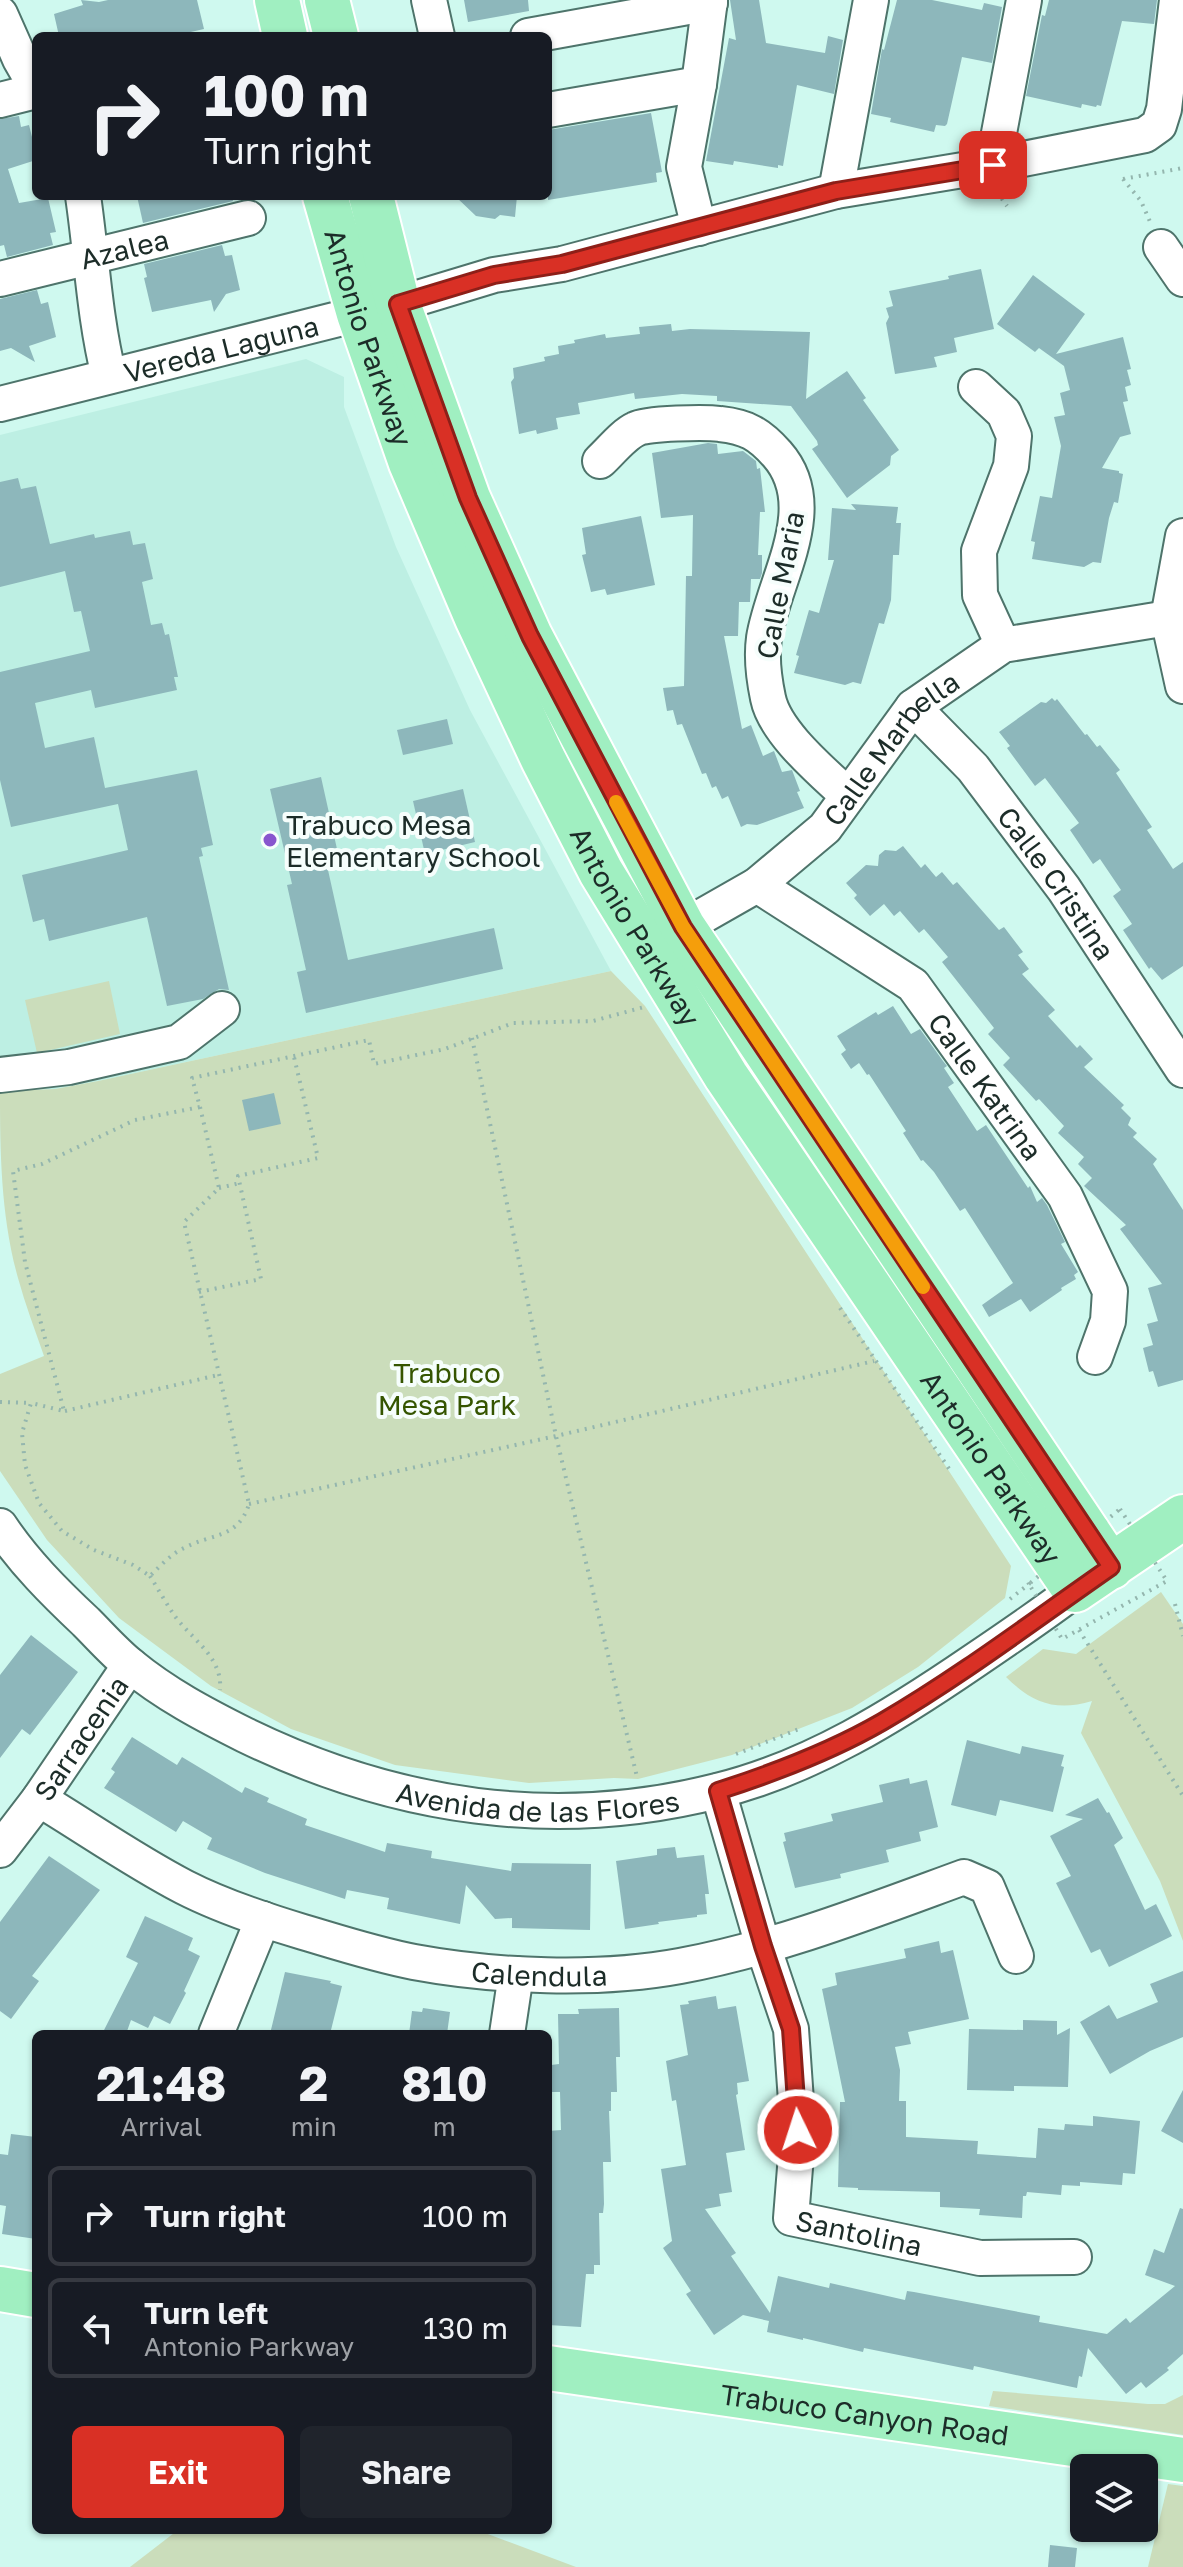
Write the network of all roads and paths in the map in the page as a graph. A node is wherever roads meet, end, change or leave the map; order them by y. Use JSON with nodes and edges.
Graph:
{"nodes":[{"id":1,"x":277,"y":0,"type":"edge"},
{"id":2,"x":327,"y":0,"type":"edge"},
{"id":3,"x":429,"y":0,"type":"edge"},
{"id":4,"x":871,"y":0,"type":"edge"},
{"id":5,"x":1024,"y":0,"type":"edge"},
{"id":6,"x":1177,"y":0,"type":"edge"},
{"id":7,"x":710,"y":1,"type":"edge"},
{"id":8,"x":0,"y":14,"type":"edge"},
{"id":9,"x":284,"y":32,"type":"edge"},
{"id":10,"x":335,"y":32,"type":"edge"},
{"id":11,"x":436,"y":32,"type":"edge"},
{"id":12,"x":549,"y":32,"type":"edge"},
{"id":13,"x":32,"y":82,"type":"edge"},
{"id":14,"x":699,"y":84,"type":"junction"},
{"id":15,"x":32,"y":90,"type":"edge"},
{"id":16,"x":0,"y":100,"type":"edge"},
{"id":17,"x":552,"y":109,"type":"edge"},
{"id":18,"x":993,"y":165,"type":"junction"},
{"id":19,"x":1183,"y":168,"type":"edge"},
{"id":20,"x":836,"y":191,"type":"junction"},
{"id":21,"x":84,"y":200,"type":"edge"},
{"id":22,"x":327,"y":200,"type":"edge"},
{"id":23,"x":371,"y":200,"type":"edge"},
{"id":24,"x":248,"y":218,"type":"dead end"},
{"id":25,"x":699,"y":228,"type":"junction"},
{"id":26,"x":1161,"y":247,"type":"joint"},
{"id":27,"x":92,"y":257,"type":"junction"},
{"id":28,"x":0,"y":279,"type":"edge"},
{"id":29,"x":1183,"y":279,"type":"edge"},
{"id":30,"x":378,"y":309,"type":"junction"},
{"id":31,"x":109,"y":376,"type":"junction"},
{"id":32,"x":976,"y":387,"type":"dead end"},
{"id":33,"x":0,"y":404,"type":"edge"},
{"id":34,"x":600,"y":461,"type":"dead end"},
{"id":35,"x":1183,"y":536,"type":"edge"},
{"id":36,"x":1168,"y":618,"type":"junction"},
{"id":37,"x":1003,"y":645,"type":"junction"},
{"id":38,"x":1183,"y":686,"type":"edge"},
{"id":39,"x":913,"y":707,"type":"junction"},
{"id":40,"x":848,"y":796,"type":"junction"},
{"id":41,"x":757,"y":885,"type":"junction"},
{"id":42,"x":665,"y":938,"type":"junction"},
{"id":43,"x":645,"y":1006,"type":"dead end"},
{"id":44,"x":222,"y":1009,"type":"dead end"},
{"id":45,"x":472,"y":1038,"type":"junction"},
{"id":46,"x":294,"y":1057,"type":"junction"},
{"id":47,"x":1183,"y":1070,"type":"edge"},
{"id":48,"x":0,"y":1075,"type":"edge"},
{"id":49,"x":200,"y":1107,"type":"junction"},
{"id":50,"x":240,"y":1183,"type":"junction"},
{"id":51,"x":219,"y":1188,"type":"junction"},
{"id":52,"x":199,"y":1292,"type":"junction"},
{"id":53,"x":840,"y":1309,"type":"dead end"},
{"id":54,"x":1095,"y":1357,"type":"dead end"},
{"id":55,"x":874,"y":1361,"type":"junction"},
{"id":56,"x":218,"y":1375,"type":"junction"},
{"id":57,"x":0,"y":1402,"type":"edge"},
{"id":58,"x":31,"y":1403,"type":"junction"},
{"id":59,"x":64,"y":1411,"type":"junction"},
{"id":60,"x":556,"y":1436,"type":"junction"},
{"id":61,"x":956,"y":1479,"type":"dead end"},
{"id":62,"x":249,"y":1504,"type":"junction"},
{"id":63,"x":1183,"y":1517,"type":"edge"},
{"id":64,"x":0,"y":1526,"type":"edge"},
{"id":65,"x":1111,"y":1567,"type":"junction"},
{"id":66,"x":1020,"y":1571,"type":"dead end"},
{"id":67,"x":150,"y":1576,"type":"junction"},
{"id":68,"x":1167,"y":1581,"type":"dead end"},
{"id":69,"x":1005,"y":1603,"type":"dead end"},
{"id":70,"x":1175,"y":1604,"type":"dead end"},
{"id":71,"x":1077,"y":1610,"type":"junction"},
{"id":72,"x":1183,"y":1636,"type":"edge"},
{"id":73,"x":1062,"y":1639,"type":"dead end"},
{"id":74,"x":130,"y":1665,"type":"junction"},
{"id":75,"x":231,"y":1696,"type":"dead end"},
{"id":76,"x":799,"y":1729,"type":"dead end"},
{"id":77,"x":732,"y":1755,"type":"dead end"},
{"id":78,"x":638,"y":1780,"type":"dead end"},
{"id":79,"x":718,"y":1791,"type":"junction"},
{"id":80,"x":1183,"y":1796,"type":"edge"},
{"id":81,"x":39,"y":1799,"type":"junction"},
{"id":82,"x":0,"y":1850,"type":"edge"},
{"id":83,"x":263,"y":1919,"type":"junction"},
{"id":84,"x":763,"y":1946,"type":"junction"},
{"id":85,"x":1016,"y":1956,"type":"dead end"},
{"id":86,"x":516,"y":1974,"type":"junction"},
{"id":87,"x":218,"y":2030,"type":"edge"},
{"id":88,"x":508,"y":2030,"type":"edge"},
{"id":89,"x":1074,"y":2257,"type":"dead end"},
{"id":90,"x":0,"y":2289,"type":"edge"},
{"id":91,"x":32,"y":2294,"type":"edge"},
{"id":92,"x":552,"y":2369,"type":"edge"},
{"id":93,"x":1183,"y":2460,"type":"edge"}],
"edges":[{"from":1,"to":9,"type":"main road"},
{"from":2,"to":10,"type":"main road"},
{"from":3,"to":11,"type":"street"},
{"from":4,"to":20,"type":"street"},
{"from":5,"to":18,"type":"street"},
{"from":6,"to":18,"type":"street","name":"Vereda Laguna"},
{"from":7,"to":12,"type":"street"},
{"from":7,"to":14,"type":"street"},
{"from":8,"to":13,"type":"street"},
{"from":14,"to":17,"type":"street"},
{"from":14,"to":25,"type":"street"},
{"from":15,"to":16,"type":"street"},
{"from":18,"to":20,"type":"street","name":"Vereda Laguna"},
{"from":19,"to":26,"type":"path"},
{"from":20,"to":25,"type":"street","name":"Vereda Laguna"},
{"from":21,"to":27,"type":"street"},
{"from":22,"to":30,"type":"main road","name":"Antonio Parkway"},
{"from":23,"to":30,"type":"main road","name":"Antonio Parkway"},
{"from":24,"to":27,"type":"street","name":"Azalea"},
{"from":25,"to":30,"type":"street","name":"Vereda Laguna"},
{"from":26,"to":29,"type":"street"},
{"from":27,"to":28,"type":"street","name":"Azalea"},
{"from":27,"to":31,"type":"street"},
{"from":30,"to":31,"type":"street","name":"Vereda Laguna"},
{"from":30,"to":42,"type":"main road","name":"Antonio Parkway"},
{"from":31,"to":33,"type":"street","name":"Vereda Laguna"},
{"from":32,"to":37,"type":"street"},
{"from":34,"to":40,"type":"street","name":"Calle Maria"},
{"from":35,"to":36,"type":"street"},
{"from":36,"to":37,"type":"street","name":"Calle Marbella"},
{"from":36,"to":38,"type":"street"},
{"from":37,"to":39,"type":"street","name":"Calle Marbella"},
{"from":39,"to":40,"type":"street","name":"Calle Marbella"},
{"from":39,"to":47,"type":"street","name":"Calle Cristina"},
{"from":40,"to":41,"type":"street","name":"Calle Marbella"},
{"from":41,"to":42,"type":"street","name":"Calle Marbella"},
{"from":41,"to":54,"type":"street","name":"Calle Katrina"},
{"from":42,"to":65,"type":"main road","name":"Antonio Parkway"},
{"from":42,"to":71,"type":"main road","name":"Antonio Parkway"},
{"from":43,"to":45,"type":"path"},
{"from":44,"to":48,"type":"street"},
{"from":45,"to":46,"type":"path"},
{"from":45,"to":60,"type":"path"},
{"from":46,"to":49,"type":"path"},
{"from":46,"to":50,"type":"path"},
{"from":49,"to":51,"type":"path"},
{"from":49,"to":59,"type":"path"},
{"from":50,"to":51,"type":"path"},
{"from":50,"to":52,"type":"path"},
{"from":51,"to":52,"type":"path"},
{"from":52,"to":56,"type":"path"},
{"from":53,"to":55,"type":"path"},
{"from":55,"to":60,"type":"path"},
{"from":55,"to":61,"type":"path"},
{"from":56,"to":59,"type":"path"},
{"from":56,"to":62,"type":"path"},
{"from":57,"to":58,"type":"path"},
{"from":58,"to":59,"type":"path"},
{"from":58,"to":67,"type":"path"},
{"from":60,"to":62,"type":"path"},
{"from":60,"to":78,"type":"path"},
{"from":62,"to":67,"type":"path"},
{"from":63,"to":65,"type":"main road","name":"Avenida de las Flores"},
{"from":64,"to":74,"type":"street","name":"Avenida de las Flores"},
{"from":65,"to":71,"type":"main road","name":"Avenida de las Flores"},
{"from":66,"to":69,"type":"path"},
{"from":67,"to":75,"type":"path"},
{"from":68,"to":71,"type":"path"},
{"from":70,"to":72,"type":"path"},
{"from":71,"to":73,"type":"path"},
{"from":71,"to":79,"type":"street","name":"Avenida de las Flores"},
{"from":71,"to":80,"type":"path"},
{"from":74,"to":79,"type":"street","name":"Avenida de las Flores"},
{"from":74,"to":81,"type":"street","name":"Sarracenia"},
{"from":76,"to":77,"type":"path"},
{"from":79,"to":84,"type":"street","name":"Santolina"},
{"from":81,"to":82,"type":"street","name":"Sarracenia"},
{"from":81,"to":83,"type":"street","name":"Calendula"},
{"from":83,"to":86,"type":"street","name":"Calendula"},
{"from":83,"to":87,"type":"street"},
{"from":84,"to":85,"type":"street","name":"Calendula"},
{"from":84,"to":86,"type":"street","name":"Calendula"},
{"from":84,"to":89,"type":"street","name":"Santolina"},
{"from":86,"to":88,"type":"street"},
{"from":90,"to":91,"type":"main road"},
{"from":92,"to":93,"type":"main road","name":"Trabuco Canyon Road"}]}
